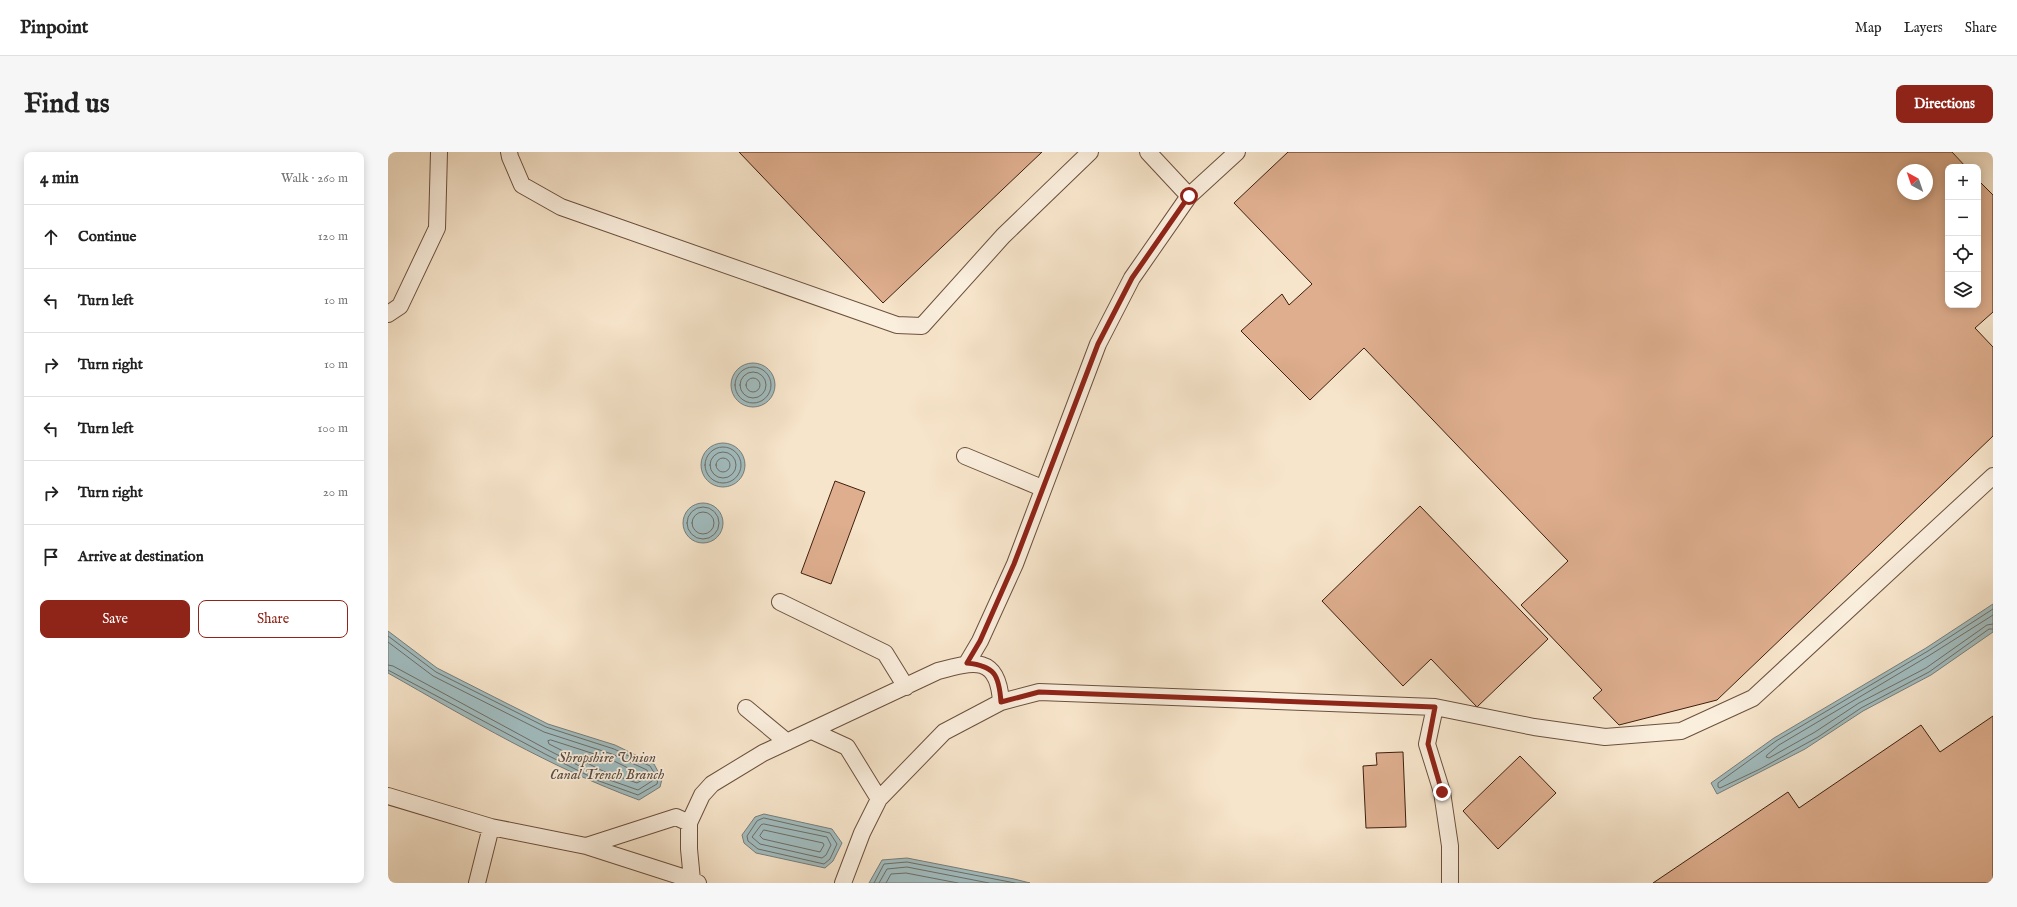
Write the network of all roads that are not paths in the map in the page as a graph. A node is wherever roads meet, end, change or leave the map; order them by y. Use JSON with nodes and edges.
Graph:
{"nodes":[{"id":1,"x":439,"y":152,"type":"edge"},
{"id":2,"x":509,"y":152,"type":"edge"},
{"id":3,"x":1090,"y":152,"type":"edge"},
{"id":4,"x":1148,"y":152,"type":"edge"},
{"id":5,"x":1237,"y":152,"type":"edge"},
{"id":6,"x":1189,"y":196,"type":"junction"},
{"id":7,"x":388,"y":314,"type":"edge"},
{"id":8,"x":965,"y":456,"type":"dead end"},
{"id":9,"x":1993,"y":476,"type":"edge"},
{"id":10,"x":1042,"y":488,"type":"junction"},
{"id":11,"x":780,"y":602,"type":"dead end"},
{"id":12,"x":967,"y":663,"type":"junction"},
{"id":13,"x":906,"y":687,"type":"junction"},
{"id":14,"x":1001,"y":702,"type":"junction"},
{"id":15,"x":1435,"y":707,"type":"junction"},
{"id":16,"x":746,"y":708,"type":"dead end"},
{"id":17,"x":812,"y":731,"type":"junction"},
{"id":18,"x":787,"y":742,"type":"junction"},
{"id":19,"x":388,"y":796,"type":"edge"},
{"id":20,"x":879,"y":799,"type":"junction"},
{"id":21,"x":689,"y":823,"type":"junction"},
{"id":22,"x":491,"y":827,"type":"junction"},
{"id":23,"x":586,"y":846,"type":"junction"},
{"id":24,"x":695,"y":881,"type":"edge"},
{"id":25,"x":477,"y":883,"type":"edge"},
{"id":26,"x":843,"y":883,"type":"edge"},
{"id":27,"x":1450,"y":883,"type":"edge"}],
"edges":[{"from":1,"to":7,"type":"lane"},
{"from":2,"to":3,"type":"lane"},
{"from":4,"to":6,"type":"lane"},
{"from":5,"to":6,"type":"lane"},
{"from":6,"to":10,"type":"lane"},
{"from":8,"to":10,"type":"lane"},
{"from":9,"to":15,"type":"lane"},
{"from":10,"to":12,"type":"lane"},
{"from":11,"to":13,"type":"lane"},
{"from":12,"to":13,"type":"lane"},
{"from":12,"to":14,"type":"lane"},
{"from":13,"to":17,"type":"lane"},
{"from":14,"to":15,"type":"lane"},
{"from":14,"to":20,"type":"lane"},
{"from":15,"to":27,"type":"lane"},
{"from":16,"to":18,"type":"lane"},
{"from":17,"to":18,"type":"lane"},
{"from":17,"to":20,"type":"lane"},
{"from":18,"to":21,"type":"lane"},
{"from":19,"to":22,"type":"lane"},
{"from":20,"to":26,"type":"lane"},
{"from":21,"to":23,"type":"lane"},
{"from":21,"to":24,"type":"lane"},
{"from":22,"to":23,"type":"lane"},
{"from":22,"to":25,"type":"lane"},
{"from":23,"to":24,"type":"lane"}]}
